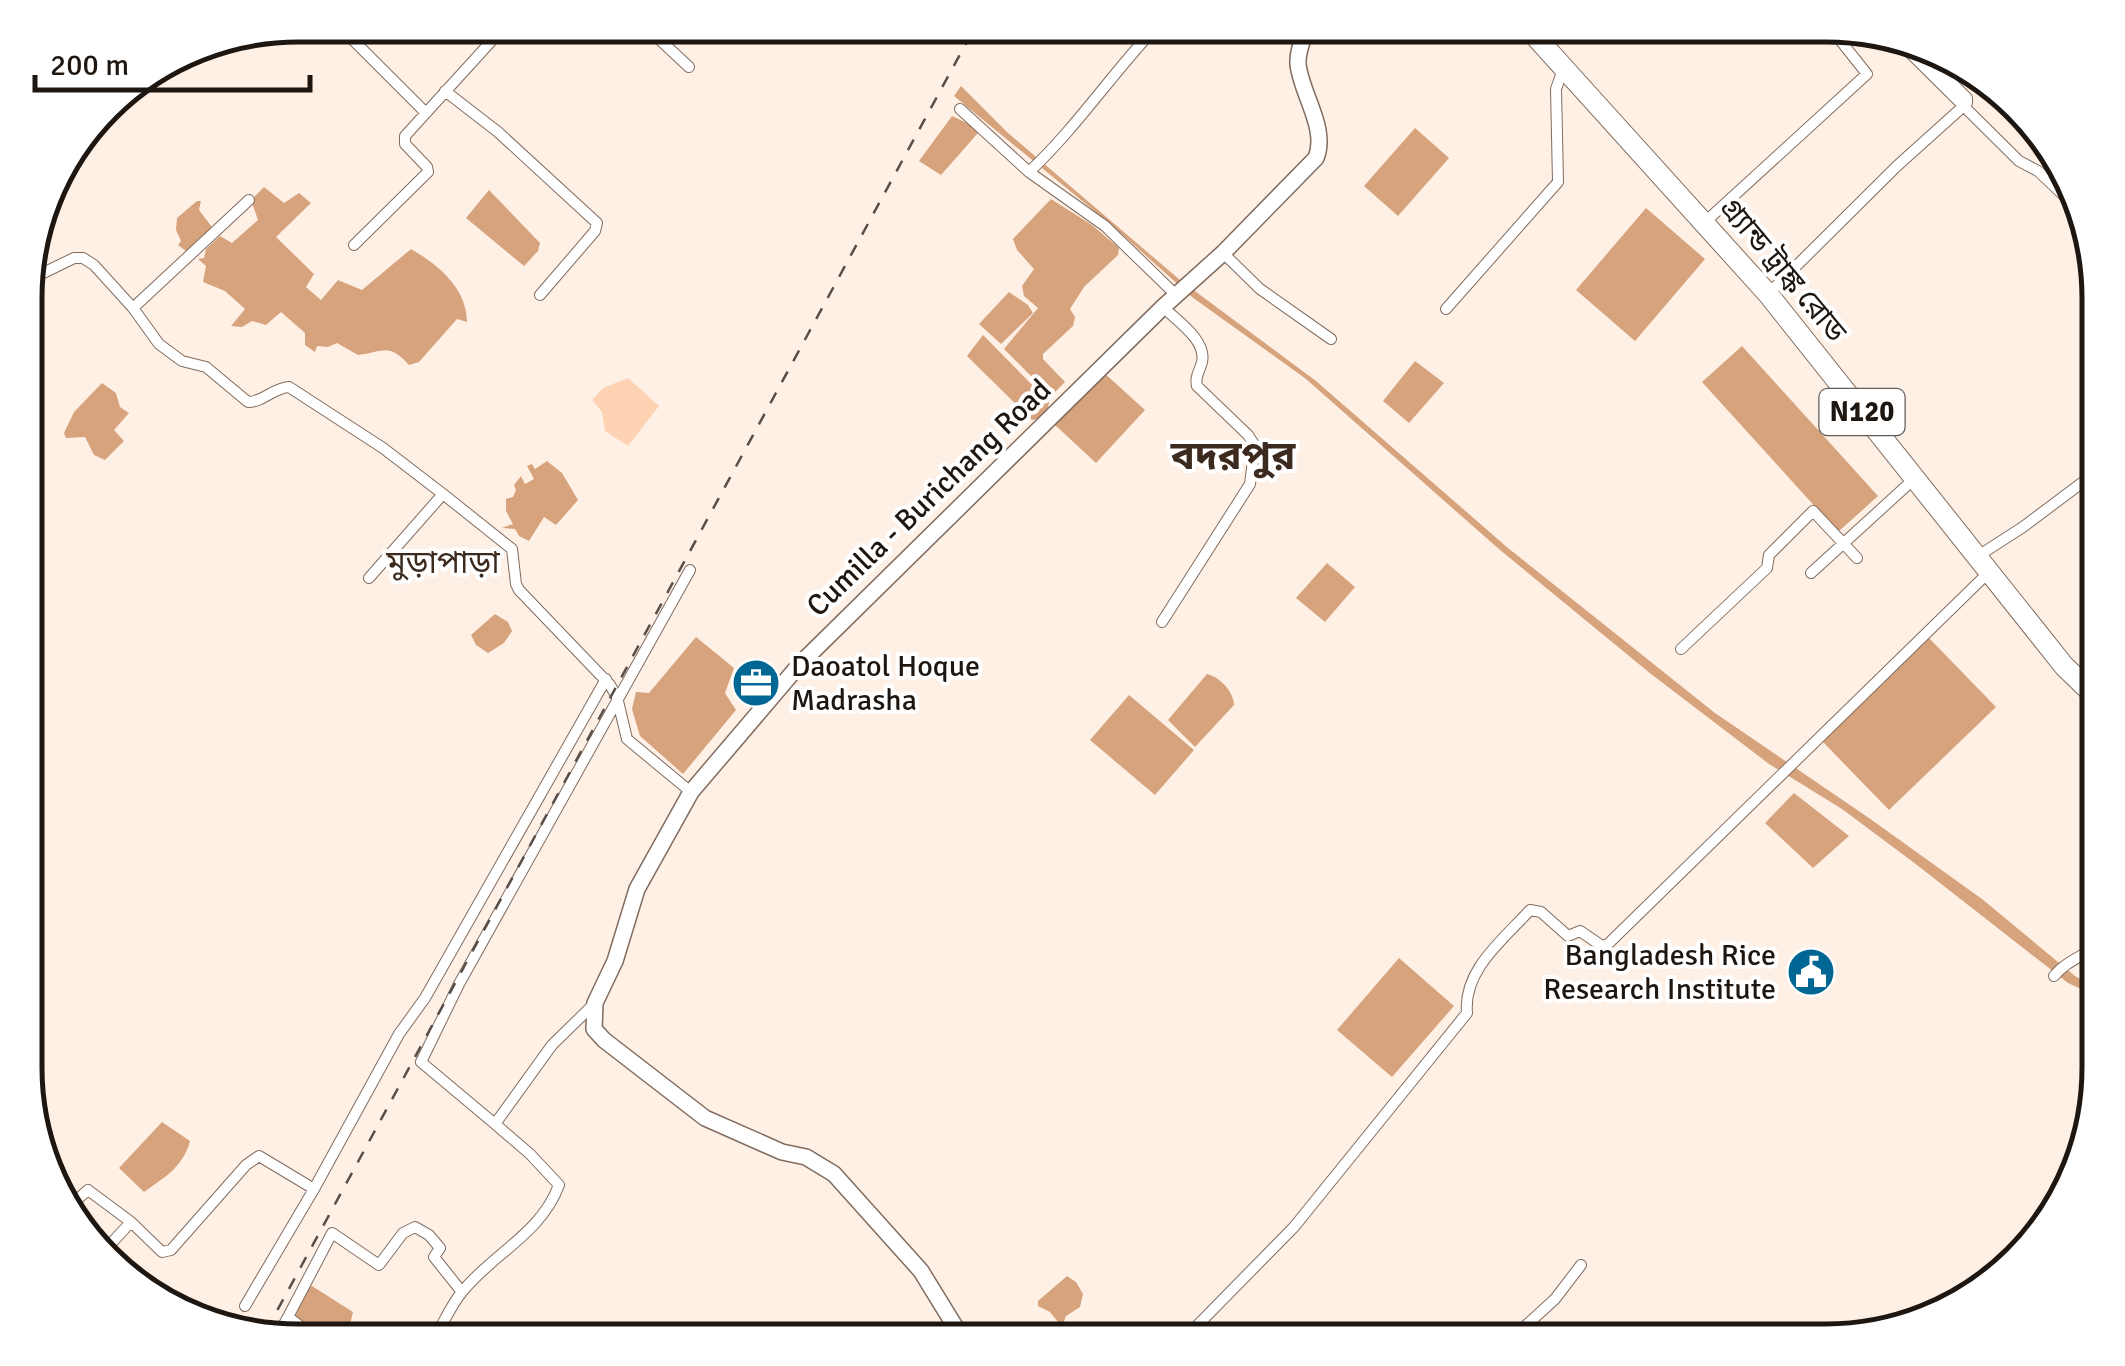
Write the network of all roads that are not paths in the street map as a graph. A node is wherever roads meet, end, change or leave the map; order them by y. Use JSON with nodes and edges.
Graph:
{"nodes":[{"id":1,"x":355,"y":42,"type":"edge"},
{"id":2,"x":490,"y":42,"type":"edge"},
{"id":3,"x":662,"y":42,"type":"edge"},
{"id":4,"x":1143,"y":42,"type":"edge"},
{"id":5,"x":1304,"y":42,"type":"edge"},
{"id":6,"x":1530,"y":42,"type":"edge"},
{"id":7,"x":1541,"y":42,"type":"edge"},
{"id":8,"x":1552,"y":42,"type":"edge"},
{"id":9,"x":1843,"y":43,"type":"edge"},
{"id":10,"x":1917,"y":60,"type":"edge"},
{"id":11,"x":689,"y":67,"type":"dead end"},
{"id":12,"x":1939,"y":68,"type":"edge"},
{"id":13,"x":1561,"y":75,"type":"junction"},
{"id":14,"x":445,"y":90,"type":"junction"},
{"id":15,"x":960,"y":108,"type":"dead end"},
{"id":16,"x":1964,"y":108,"type":"junction"},
{"id":17,"x":425,"y":112,"type":"junction"},
{"id":18,"x":1032,"y":169,"type":"junction"},
{"id":19,"x":1661,"y":175,"type":"junction"},
{"id":20,"x":2057,"y":189,"type":"edge"},
{"id":21,"x":250,"y":200,"type":"dead end"},
{"id":22,"x":1704,"y":223,"type":"junction"},
{"id":23,"x":354,"y":246,"type":"dead end"},
{"id":24,"x":1223,"y":253,"type":"junction"},
{"id":25,"x":44,"y":272,"type":"edge"},
{"id":26,"x":540,"y":294,"type":"dead end"},
{"id":27,"x":1176,"y":294,"type":"junction"},
{"id":28,"x":1768,"y":294,"type":"junction"},
{"id":29,"x":133,"y":308,"type":"junction"},
{"id":30,"x":1162,"y":308,"type":"junction"},
{"id":31,"x":1446,"y":309,"type":"dead end"},
{"id":32,"x":1331,"y":339,"type":"dead end"},
{"id":33,"x":1914,"y":479,"type":"junction"},
{"id":34,"x":2082,"y":484,"type":"edge"},
{"id":35,"x":443,"y":494,"type":"junction"},
{"id":36,"x":1844,"y":543,"type":"junction"},
{"id":37,"x":1857,"y":558,"type":"dead end"},
{"id":38,"x":1983,"y":564,"type":"junction"},
{"id":39,"x":690,"y":570,"type":"dead end"},
{"id":40,"x":1811,"y":573,"type":"dead end"},
{"id":41,"x":369,"y":578,"type":"dead end"},
{"id":42,"x":1162,"y":622,"type":"dead end"},
{"id":43,"x":1681,"y":650,"type":"dead end"},
{"id":44,"x":606,"y":679,"type":"junction"},
{"id":45,"x":2082,"y":683,"type":"edge"},
{"id":46,"x":617,"y":698,"type":"junction"},
{"id":47,"x":690,"y":792,"type":"junction"},
{"id":48,"x":2082,"y":958,"type":"edge"},
{"id":49,"x":2054,"y":976,"type":"dead end"},
{"id":50,"x":595,"y":1003,"type":"junction"},
{"id":51,"x":495,"y":1124,"type":"junction"},
{"id":52,"x":314,"y":1189,"type":"junction"},
{"id":53,"x":79,"y":1198,"type":"edge"},
{"id":54,"x":131,"y":1222,"type":"junction"},
{"id":55,"x":112,"y":1242,"type":"edge"},
{"id":56,"x":1581,"y":1265,"type":"dead end"},
{"id":57,"x":462,"y":1292,"type":"junction"},
{"id":58,"x":245,"y":1306,"type":"dead end"},
{"id":59,"x":288,"y":1317,"type":"junction"},
{"id":60,"x":285,"y":1323,"type":"edge"},
{"id":61,"x":1199,"y":1323,"type":"edge"},
{"id":62,"x":1528,"y":1323,"type":"edge"},
{"id":63,"x":297,"y":1324,"type":"edge"},
{"id":64,"x":443,"y":1324,"type":"edge"},
{"id":65,"x":953,"y":1324,"type":"edge"}],
"edges":[{"from":1,"to":17,"type":"street"},
{"from":2,"to":14,"type":"street"},
{"from":3,"to":11,"type":"street"},
{"from":4,"to":18,"type":"street"},
{"from":5,"to":24,"type":"main road","name":"Cumilla - Burichang Road"},
{"from":6,"to":13,"type":"main road"},
{"from":7,"to":19,"type":"highway","name":"গ্র্যান্ড ট্রাঙ্ক রোড","number":"N120"},
{"from":8,"to":19,"type":"main road"},
{"from":9,"to":22,"type":"street"},
{"from":10,"to":16,"type":"street"},
{"from":12,"to":16,"type":"street"},
{"from":13,"to":19,"type":"main road"},
{"from":13,"to":31,"type":"street"},
{"from":14,"to":17,"type":"street"},
{"from":14,"to":26,"type":"street"},
{"from":15,"to":18,"type":"street"},
{"from":16,"to":20,"type":"street"},
{"from":16,"to":28,"type":"street"},
{"from":17,"to":23,"type":"street"},
{"from":18,"to":27,"type":"street"},
{"from":19,"to":22,"type":"highway","name":"গ্র্যান্ড ট্রাঙ্ক রোড","number":"N120"},
{"from":21,"to":29,"type":"street"},
{"from":22,"to":28,"type":"highway","name":"গ্র্যান্ড ট্রাঙ্ক রোড","number":"N120"},
{"from":24,"to":27,"type":"main road","name":"Cumilla - Burichang Road"},
{"from":24,"to":32,"type":"street"},
{"from":25,"to":29,"type":"street"},
{"from":27,"to":30,"type":"main road","name":"Cumilla - Burichang Road"},
{"from":28,"to":33,"type":"highway","name":"গ্র্যান্ড ট্রাঙ্ক রোড","number":"N120"},
{"from":29,"to":35,"type":"street"},
{"from":30,"to":42,"type":"street"},
{"from":30,"to":47,"type":"main road","name":"Cumilla - Burichang Road"},
{"from":33,"to":36,"type":"street"},
{"from":33,"to":38,"type":"highway","name":"গ্র্যান্ড ট্রাঙ্ক রোড","number":"N120"},
{"from":34,"to":38,"type":"street"},
{"from":35,"to":41,"type":"street"},
{"from":35,"to":44,"type":"street"},
{"from":36,"to":37,"type":"street"},
{"from":36,"to":40,"type":"street"},
{"from":36,"to":43,"type":"street"},
{"from":38,"to":45,"type":"highway","name":"গ্র্যান্ড ট্রাঙ্ক রোড","number":"N120"},
{"from":38,"to":61,"type":"street"},
{"from":39,"to":46,"type":"street"},
{"from":44,"to":46,"type":"street"},
{"from":44,"to":52,"type":"street"},
{"from":46,"to":47,"type":"street"},
{"from":46,"to":51,"type":"street"},
{"from":47,"to":50,"type":"main road","name":"Cumilla - Burichang Road"},
{"from":48,"to":49,"type":"street"},
{"from":50,"to":51,"type":"street"},
{"from":50,"to":65,"type":"main road"},
{"from":51,"to":57,"type":"street"},
{"from":52,"to":54,"type":"street"},
{"from":52,"to":58,"type":"street"},
{"from":53,"to":54,"type":"street"},
{"from":54,"to":55,"type":"street"},
{"from":56,"to":62,"type":"street"},
{"from":57,"to":59,"type":"street"},
{"from":57,"to":64,"type":"street"},
{"from":59,"to":60,"type":"street"},
{"from":59,"to":63,"type":"street"}]}
